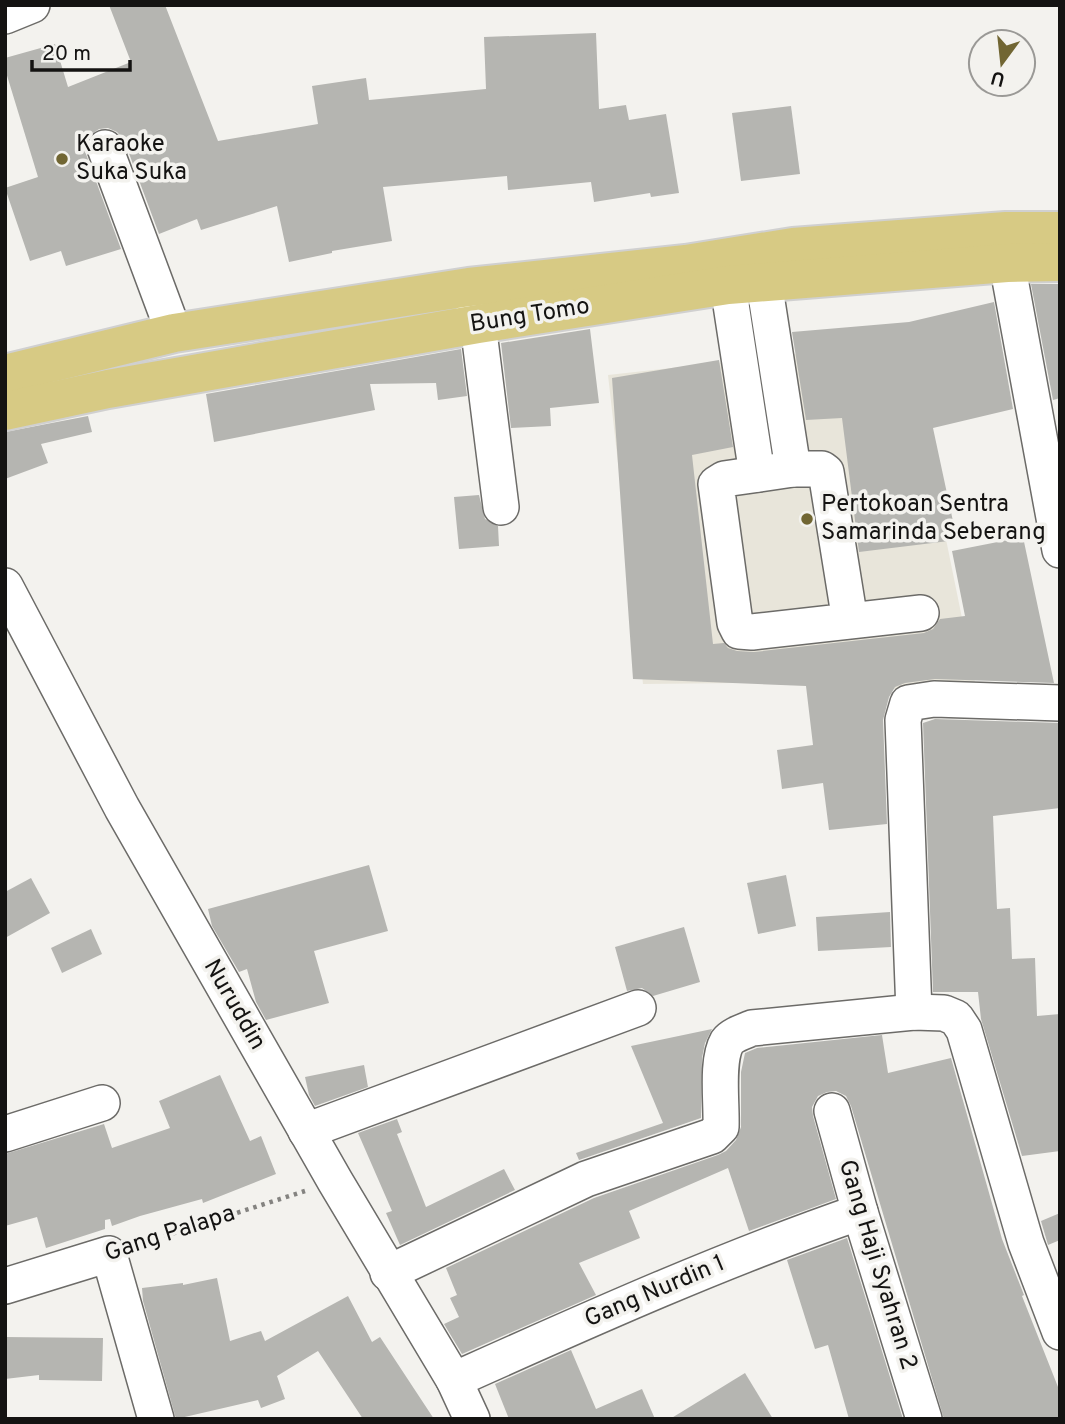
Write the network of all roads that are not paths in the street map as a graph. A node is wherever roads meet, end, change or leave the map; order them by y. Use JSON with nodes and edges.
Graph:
{"nodes":[{"id":1,"x":32,"y":5,"type":"edge"},
{"id":2,"x":5,"y":16,"type":"edge"},
{"id":3,"x":105,"y":148,"type":"dead end"},
{"id":4,"x":1060,"y":231,"type":"edge"},
{"id":5,"x":1060,"y":262,"type":"edge"},
{"id":6,"x":1007,"y":263,"type":"junction"},
{"id":7,"x":761,"y":270,"type":"junction"},
{"id":8,"x":469,"y":287,"type":"junction"},
{"id":9,"x":478,"y":324,"type":"junction"},
{"id":10,"x":174,"y":333,"type":"junction"},
{"id":11,"x":5,"y":374,"type":"edge"},
{"id":12,"x":5,"y":411,"type":"edge"},
{"id":13,"x":793,"y":469,"type":"junction"},
{"id":14,"x":757,"y":474,"type":"junction"},
{"id":15,"x":501,"y":507,"type":"dead end"},
{"id":16,"x":1058,"y":536,"type":"edge"},
{"id":17,"x":5,"y":586,"type":"edge"},
{"id":18,"x":921,"y":613,"type":"dead end"},
{"id":19,"x":850,"y":621,"type":"junction"},
{"id":20,"x":1060,"y":703,"type":"edge"},
{"id":21,"x":638,"y":1008,"type":"dead end"},
{"id":22,"x":914,"y":1013,"type":"junction"},
{"id":23,"x":102,"y":1103,"type":"dead end"},
{"id":24,"x":832,"y":1111,"type":"dead end"},
{"id":25,"x":306,"y":1131,"type":"junction"},
{"id":26,"x":5,"y":1134,"type":"edge"},
{"id":27,"x":860,"y":1212,"type":"junction"},
{"id":28,"x":388,"y":1273,"type":"junction"},
{"id":29,"x":5,"y":1286,"type":"edge"},
{"id":30,"x":1060,"y":1332,"type":"edge"},
{"id":31,"x":454,"y":1380,"type":"junction"},
{"id":32,"x":156,"y":1419,"type":"edge"},
{"id":33,"x":472,"y":1419,"type":"edge"},
{"id":34,"x":924,"y":1419,"type":"edge"}],
"edges":[{"from":1,"to":2,"type":"street"},
{"from":3,"to":10,"type":"street"},
{"from":4,"to":7,"type":"main road","name":"Bung Tomo"},
{"from":5,"to":6,"type":"main road","name":"Bung Tomo"},
{"from":6,"to":7,"type":"main road","name":"Bung Tomo"},
{"from":6,"to":16,"type":"street"},
{"from":7,"to":8,"type":"main road","name":"Bung Tomo"},
{"from":7,"to":9,"type":"main road","name":"Bung Tomo"},
{"from":7,"to":13,"type":"street"},
{"from":7,"to":14,"type":"street"},
{"from":8,"to":9,"type":"street"},
{"from":8,"to":10,"type":"main road","name":"Bung Tomo"},
{"from":9,"to":12,"type":"main road","name":"Bung Tomo"},
{"from":9,"to":15,"type":"street"},
{"from":10,"to":11,"type":"main road","name":"Bung Tomo"},
{"from":13,"to":14,"type":"street"},
{"from":13,"to":19,"type":"street"},
{"from":14,"to":19,"type":"street"},
{"from":17,"to":25,"type":"street","name":"Nuruddin"},
{"from":18,"to":19,"type":"street"},
{"from":20,"to":22,"type":"street"},
{"from":21,"to":25,"type":"street"},
{"from":22,"to":28,"type":"street"},
{"from":22,"to":30,"type":"street"},
{"from":23,"to":26,"type":"street"},
{"from":24,"to":27,"type":"street","name":"Gang Haji Syahran 2"},
{"from":25,"to":28,"type":"street","name":"Nuruddin"},
{"from":27,"to":31,"type":"street","name":"Gang Nurdin 1"},
{"from":27,"to":34,"type":"street","name":"Gang Haji Syahran 2"},
{"from":28,"to":31,"type":"street","name":"Nuruddin"},
{"from":29,"to":32,"type":"street","name":"Gang Palapa"},
{"from":31,"to":33,"type":"street","name":"Nuruddin"}]}
